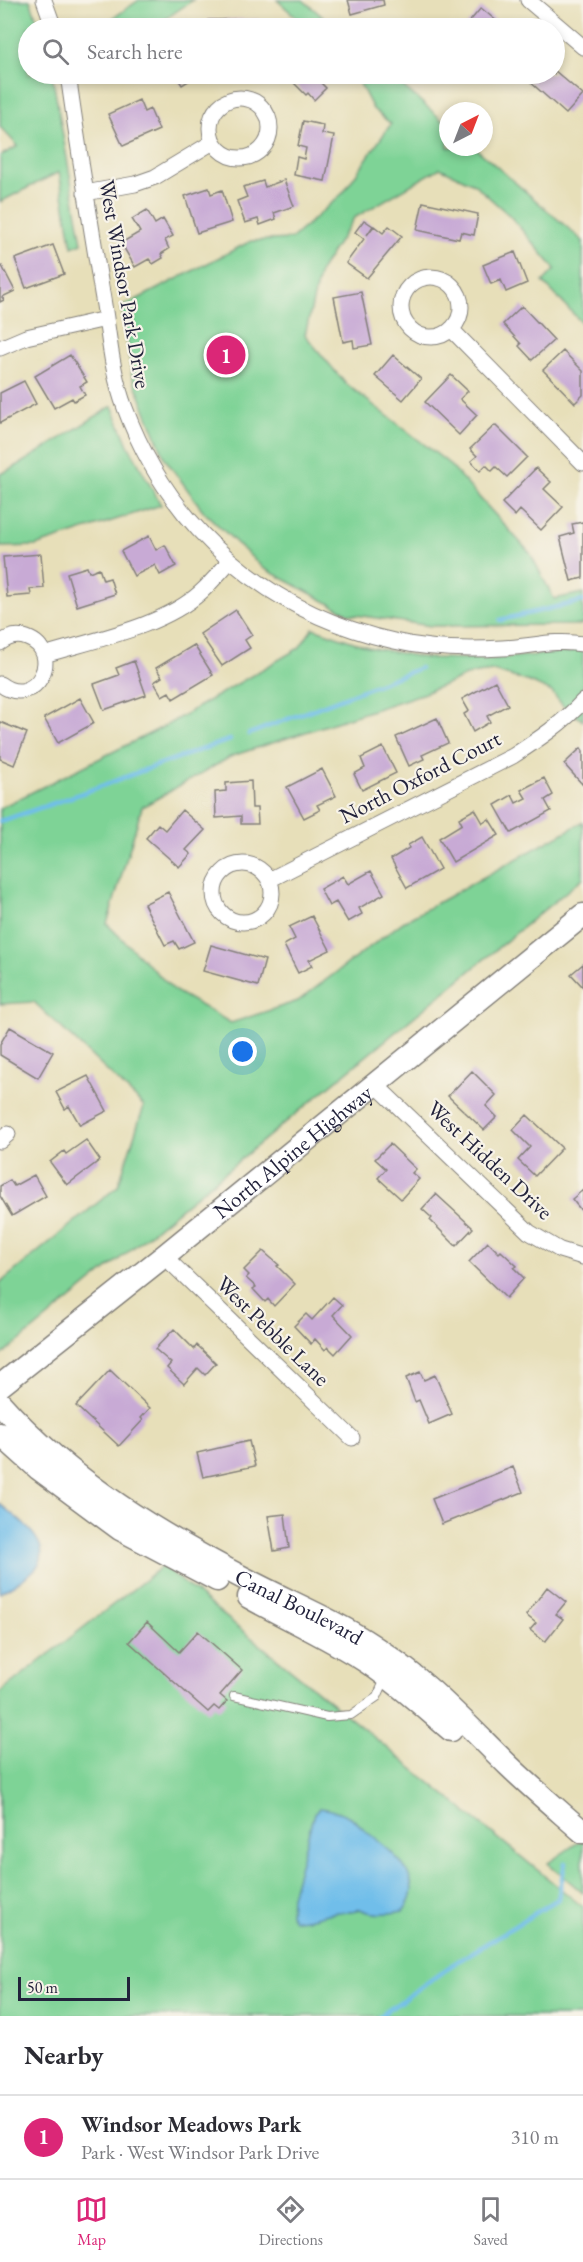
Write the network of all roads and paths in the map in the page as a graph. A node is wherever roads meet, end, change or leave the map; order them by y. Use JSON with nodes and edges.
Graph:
{"nodes":[{"id":1,"x":44,"y":0,"type":"edge"},
{"id":2,"x":528,"y":0,"type":"edge"},
{"id":3,"x":50,"y":18,"type":"edge"},
{"id":4,"x":549,"y":18,"type":"edge"},
{"id":5,"x":565,"y":32,"type":"edge"},
{"id":6,"x":583,"y":47,"type":"edge"},
{"id":7,"x":69,"y":84,"type":"edge"},
{"id":8,"x":213,"y":142,"type":"dead end"},
{"id":9,"x":84,"y":193,"type":"junction"},
{"id":10,"x":106,"y":319,"type":"junction"},
{"id":11,"x":451,"y":329,"type":"dead end"},
{"id":12,"x":0,"y":348,"type":"edge"},
{"id":13,"x":583,"y":463,"type":"edge"},
{"id":14,"x":229,"y":562,"type":"junction"},
{"id":15,"x":0,"y":643,"type":"edge"},
{"id":16,"x":583,"y":644,"type":"edge"},
{"id":17,"x":44,"y":656,"type":"junction"},
{"id":18,"x":0,"y":684,"type":"edge"},
{"id":19,"x":583,"y":701,"type":"edge"},
{"id":20,"x":269,"y":880,"type":"dead end"},
{"id":21,"x":583,"y":915,"type":"edge"},
{"id":22,"x":375,"y":1083,"type":"junction"},
{"id":23,"x":164,"y":1256,"type":"junction"},
{"id":24,"x":583,"y":1257,"type":"edge"},
{"id":25,"x":0,"y":1386,"type":"edge"},
{"id":26,"x":0,"y":1403,"type":"edge"},
{"id":27,"x":0,"y":1434,"type":"edge"},
{"id":28,"x":352,"y":1438,"type":"dead end"},
{"id":29,"x":391,"y":1669,"type":"junction"},
{"id":30,"x":234,"y":1696,"type":"dead end"},
{"id":31,"x":583,"y":1832,"type":"edge"},
{"id":32,"x":583,"y":1843,"type":"edge"}],
"edges":[{"from":1,"to":3,"type":"street"},
{"from":2,"to":4,"type":"street"},
{"from":5,"to":6,"type":"street"},
{"from":7,"to":9,"type":"street","name":"West Windsor Park Drive"},
{"from":8,"to":9,"type":"street"},
{"from":9,"to":10,"type":"street","name":"West Windsor Park Drive"},
{"from":10,"to":12,"type":"street"},
{"from":10,"to":14,"type":"street","name":"West Windsor Park Drive"},
{"from":11,"to":13,"type":"street"},
{"from":14,"to":16,"type":"street","name":"West Windsor Park Drive"},
{"from":14,"to":17,"type":"street"},
{"from":15,"to":17,"type":"street"},
{"from":17,"to":18,"type":"street"},
{"from":19,"to":20,"type":"street","name":"North Oxford Court"},
{"from":21,"to":22,"type":"main road","name":"North Alpine Highway"},
{"from":22,"to":23,"type":"main road","name":"North Alpine Highway"},
{"from":22,"to":24,"type":"street","name":"West Hidden Drive"},
{"from":23,"to":25,"type":"main road","name":"North Alpine Highway"},
{"from":23,"to":28,"type":"street","name":"West Pebble Lane"},
{"from":26,"to":29,"type":"main road","name":"Canal Boulevard"},
{"from":27,"to":29,"type":"main road","name":"Canal Boulevard"},
{"from":29,"to":30,"type":"lane"},
{"from":29,"to":31,"type":"main road","name":"Canal Boulevard"},
{"from":29,"to":32,"type":"main road","name":"Canal Boulevard"}]}
